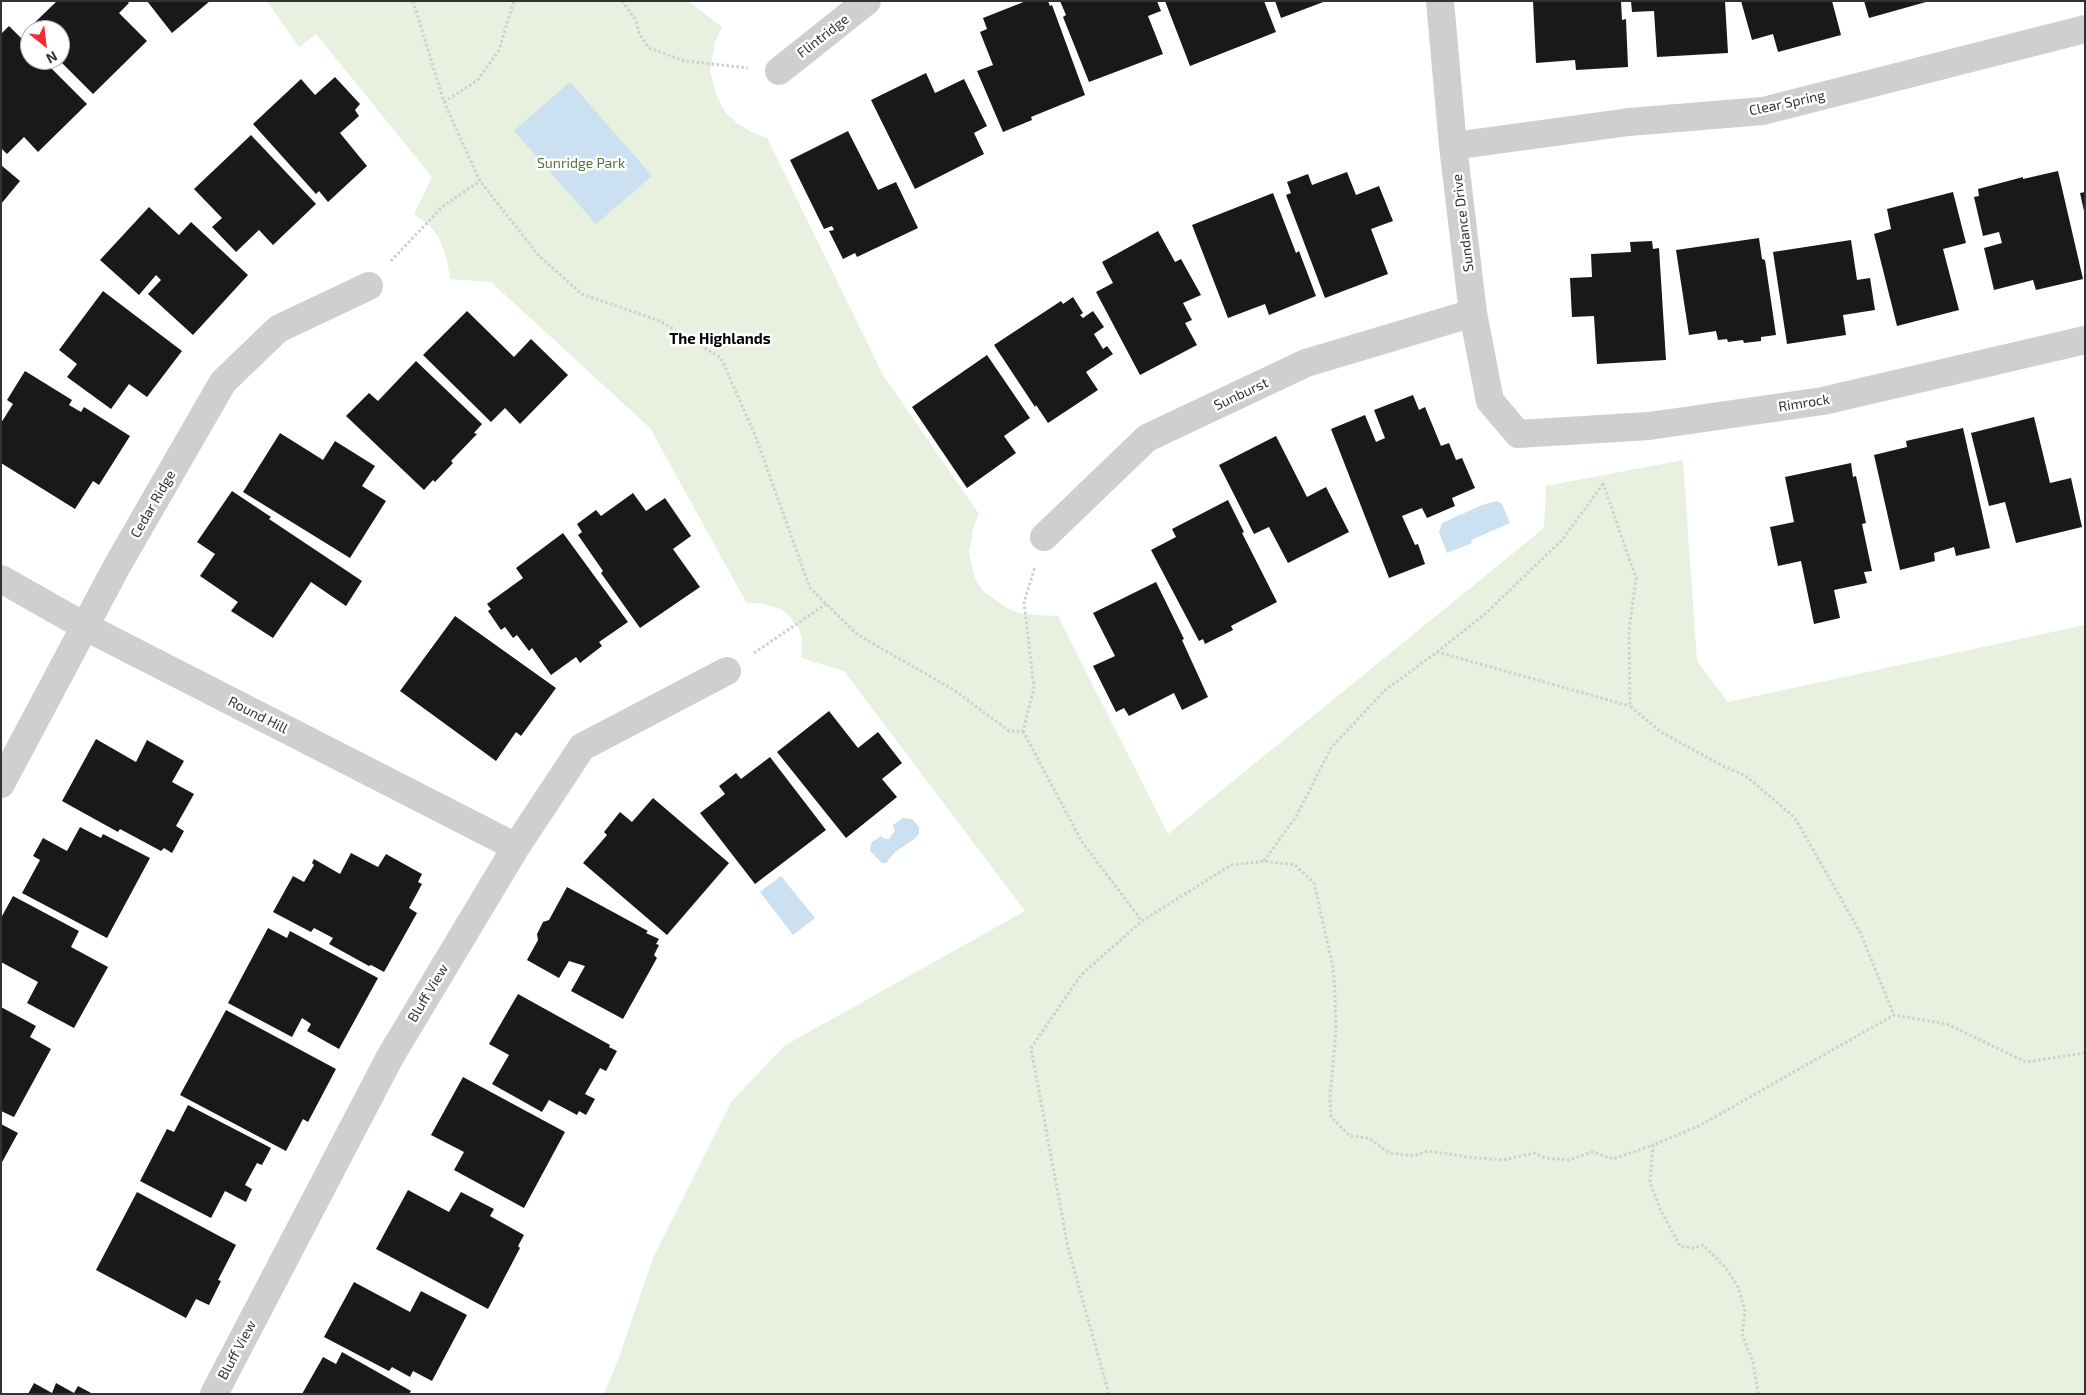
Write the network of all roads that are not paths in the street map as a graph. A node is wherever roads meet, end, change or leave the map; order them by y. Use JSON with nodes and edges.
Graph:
{"nodes":[{"id":1,"x":867,"y":1,"type":"edge"},
{"id":2,"x":1440,"y":1,"type":"edge"},
{"id":3,"x":2085,"y":29,"type":"edge"},
{"id":4,"x":779,"y":71,"type":"road end"},
{"id":5,"x":1454,"y":146,"type":"junction"},
{"id":6,"x":369,"y":286,"type":"road end"},
{"id":7,"x":1473,"y":313,"type":"junction"},
{"id":8,"x":2085,"y":340,"type":"edge"},
{"id":9,"x":1518,"y":434,"type":"joint"},
{"id":10,"x":1044,"y":537,"type":"road end"},
{"id":11,"x":1,"y":579,"type":"edge"},
{"id":12,"x":84,"y":626,"type":"junction"},
{"id":13,"x":727,"y":671,"type":"road end"},
{"id":14,"x":1,"y":784,"type":"edge"},
{"id":15,"x":516,"y":847,"type":"junction"},
{"id":16,"x":214,"y":1394,"type":"edge"}],
"edges":[{"from":1,"to":4,"type":"street","name":"Flintridge"},
{"from":2,"to":5,"type":"street","name":"Sundance Drive"},
{"from":3,"to":5,"type":"street","name":"Clear Spring"},
{"from":5,"to":7,"type":"street","name":"Sundance Drive"},
{"from":6,"to":12,"type":"street","name":"Cedar Ridge"},
{"from":7,"to":9,"type":"street","name":"Sundance Drive"},
{"from":7,"to":10,"type":"street","name":"Sunburst"},
{"from":8,"to":9,"type":"street","name":"Rimrock"},
{"from":11,"to":12,"type":"street","name":"Round Hill"},
{"from":12,"to":14,"type":"street","name":"Cedar Ridge"},
{"from":12,"to":15,"type":"street","name":"Round Hill"},
{"from":13,"to":15,"type":"street","name":"Bluff View"},
{"from":15,"to":16,"type":"street","name":"Bluff View"}]}
